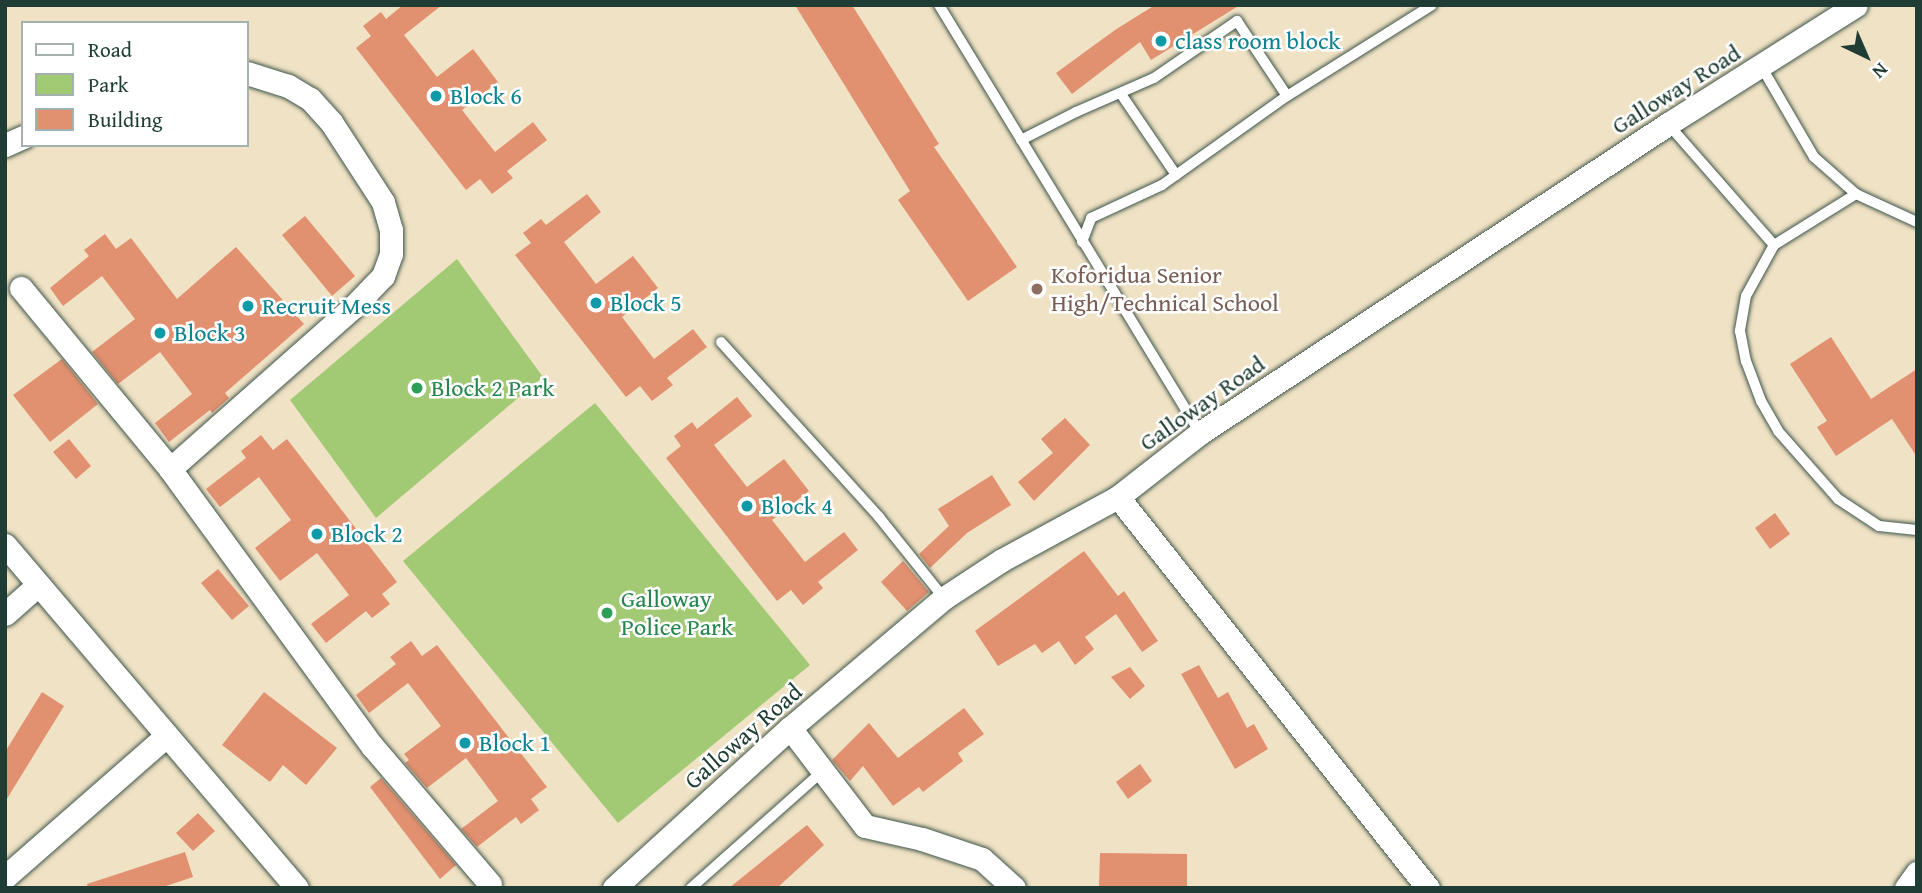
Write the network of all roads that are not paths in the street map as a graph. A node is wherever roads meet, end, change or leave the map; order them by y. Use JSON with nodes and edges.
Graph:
{"nodes":[{"id":1,"x":939,"y":5,"type":"edge"},
{"id":2,"x":1432,"y":5,"type":"edge"},
{"id":3,"x":1856,"y":5,"type":"edge"},
{"id":4,"x":1762,"y":66,"type":"junction"},
{"id":5,"x":248,"y":73,"type":"edge"},
{"id":6,"x":1121,"y":94,"type":"junction"},
{"id":7,"x":1287,"y":96,"type":"junction"},
{"id":8,"x":1668,"y":124,"type":"junction"},
{"id":9,"x":21,"y":137,"type":"edge"},
{"id":10,"x":1021,"y":140,"type":"junction"},
{"id":11,"x":5,"y":145,"type":"edge"},
{"id":12,"x":1176,"y":175,"type":"junction"},
{"id":13,"x":1856,"y":194,"type":"junction"},
{"id":14,"x":1917,"y":222,"type":"edge"},
{"id":15,"x":1082,"y":242,"type":"junction"},
{"id":16,"x":1774,"y":246,"type":"junction"},
{"id":17,"x":21,"y":288,"type":"dead end"},
{"id":18,"x":722,"y":342,"type":"dead end"},
{"id":19,"x":1200,"y":433,"type":"junction"},
{"id":20,"x":170,"y":469,"type":"junction"},
{"id":21,"x":1118,"y":497,"type":"junction"},
{"id":22,"x":1917,"y":530,"type":"edge"},
{"id":23,"x":5,"y":545,"type":"edge"},
{"id":24,"x":38,"y":585,"type":"junction"},
{"id":25,"x":944,"y":598,"type":"junction"},
{"id":26,"x":5,"y":614,"type":"edge"},
{"id":27,"x":790,"y":728,"type":"junction"},
{"id":28,"x":167,"y":735,"type":"junction"},
{"id":29,"x":824,"y":771,"type":"junction"},
{"id":30,"x":1917,"y":873,"type":"edge"},
{"id":31,"x":5,"y":877,"type":"edge"},
{"id":32,"x":491,"y":884,"type":"dead end"},
{"id":33,"x":624,"y":885,"type":"edge"},
{"id":34,"x":297,"y":888,"type":"edge"},
{"id":35,"x":691,"y":888,"type":"edge"},
{"id":36,"x":1014,"y":888,"type":"edge"},
{"id":37,"x":1428,"y":888,"type":"edge"},
{"id":38,"x":1906,"y":888,"type":"edge"}],
"edges":[{"from":1,"to":10,"type":"lane"},
{"from":2,"to":7,"type":"lane"},
{"from":3,"to":4,"type":"street","name":"Galloway Road"},
{"from":4,"to":8,"type":"street","name":"Galloway Road"},
{"from":4,"to":13,"type":"lane"},
{"from":5,"to":20,"type":"street"},
{"from":6,"to":7,"type":"lane"},
{"from":6,"to":10,"type":"lane"},
{"from":6,"to":12,"type":"lane"},
{"from":7,"to":12,"type":"lane"},
{"from":8,"to":16,"type":"lane"},
{"from":8,"to":19,"type":"street","name":"Galloway Road"},
{"from":9,"to":11,"type":"street"},
{"from":10,"to":15,"type":"lane"},
{"from":12,"to":15,"type":"lane"},
{"from":13,"to":14,"type":"lane"},
{"from":13,"to":16,"type":"lane"},
{"from":15,"to":19,"type":"lane"},
{"from":16,"to":22,"type":"lane"},
{"from":17,"to":20,"type":"street"},
{"from":18,"to":25,"type":"lane"},
{"from":19,"to":21,"type":"street","name":"Galloway Road"},
{"from":20,"to":32,"type":"street"},
{"from":21,"to":25,"type":"street","name":"Galloway Road"},
{"from":21,"to":37,"type":"street"},
{"from":23,"to":24,"type":"street"},
{"from":24,"to":26,"type":"street"},
{"from":24,"to":28,"type":"street"},
{"from":25,"to":27,"type":"street","name":"Galloway Road"},
{"from":27,"to":29,"type":"street"},
{"from":27,"to":33,"type":"street","name":"Galloway Road"},
{"from":28,"to":31,"type":"street"},
{"from":28,"to":34,"type":"street"},
{"from":29,"to":35,"type":"lane"},
{"from":29,"to":36,"type":"street"},
{"from":30,"to":38,"type":"street"}]}
